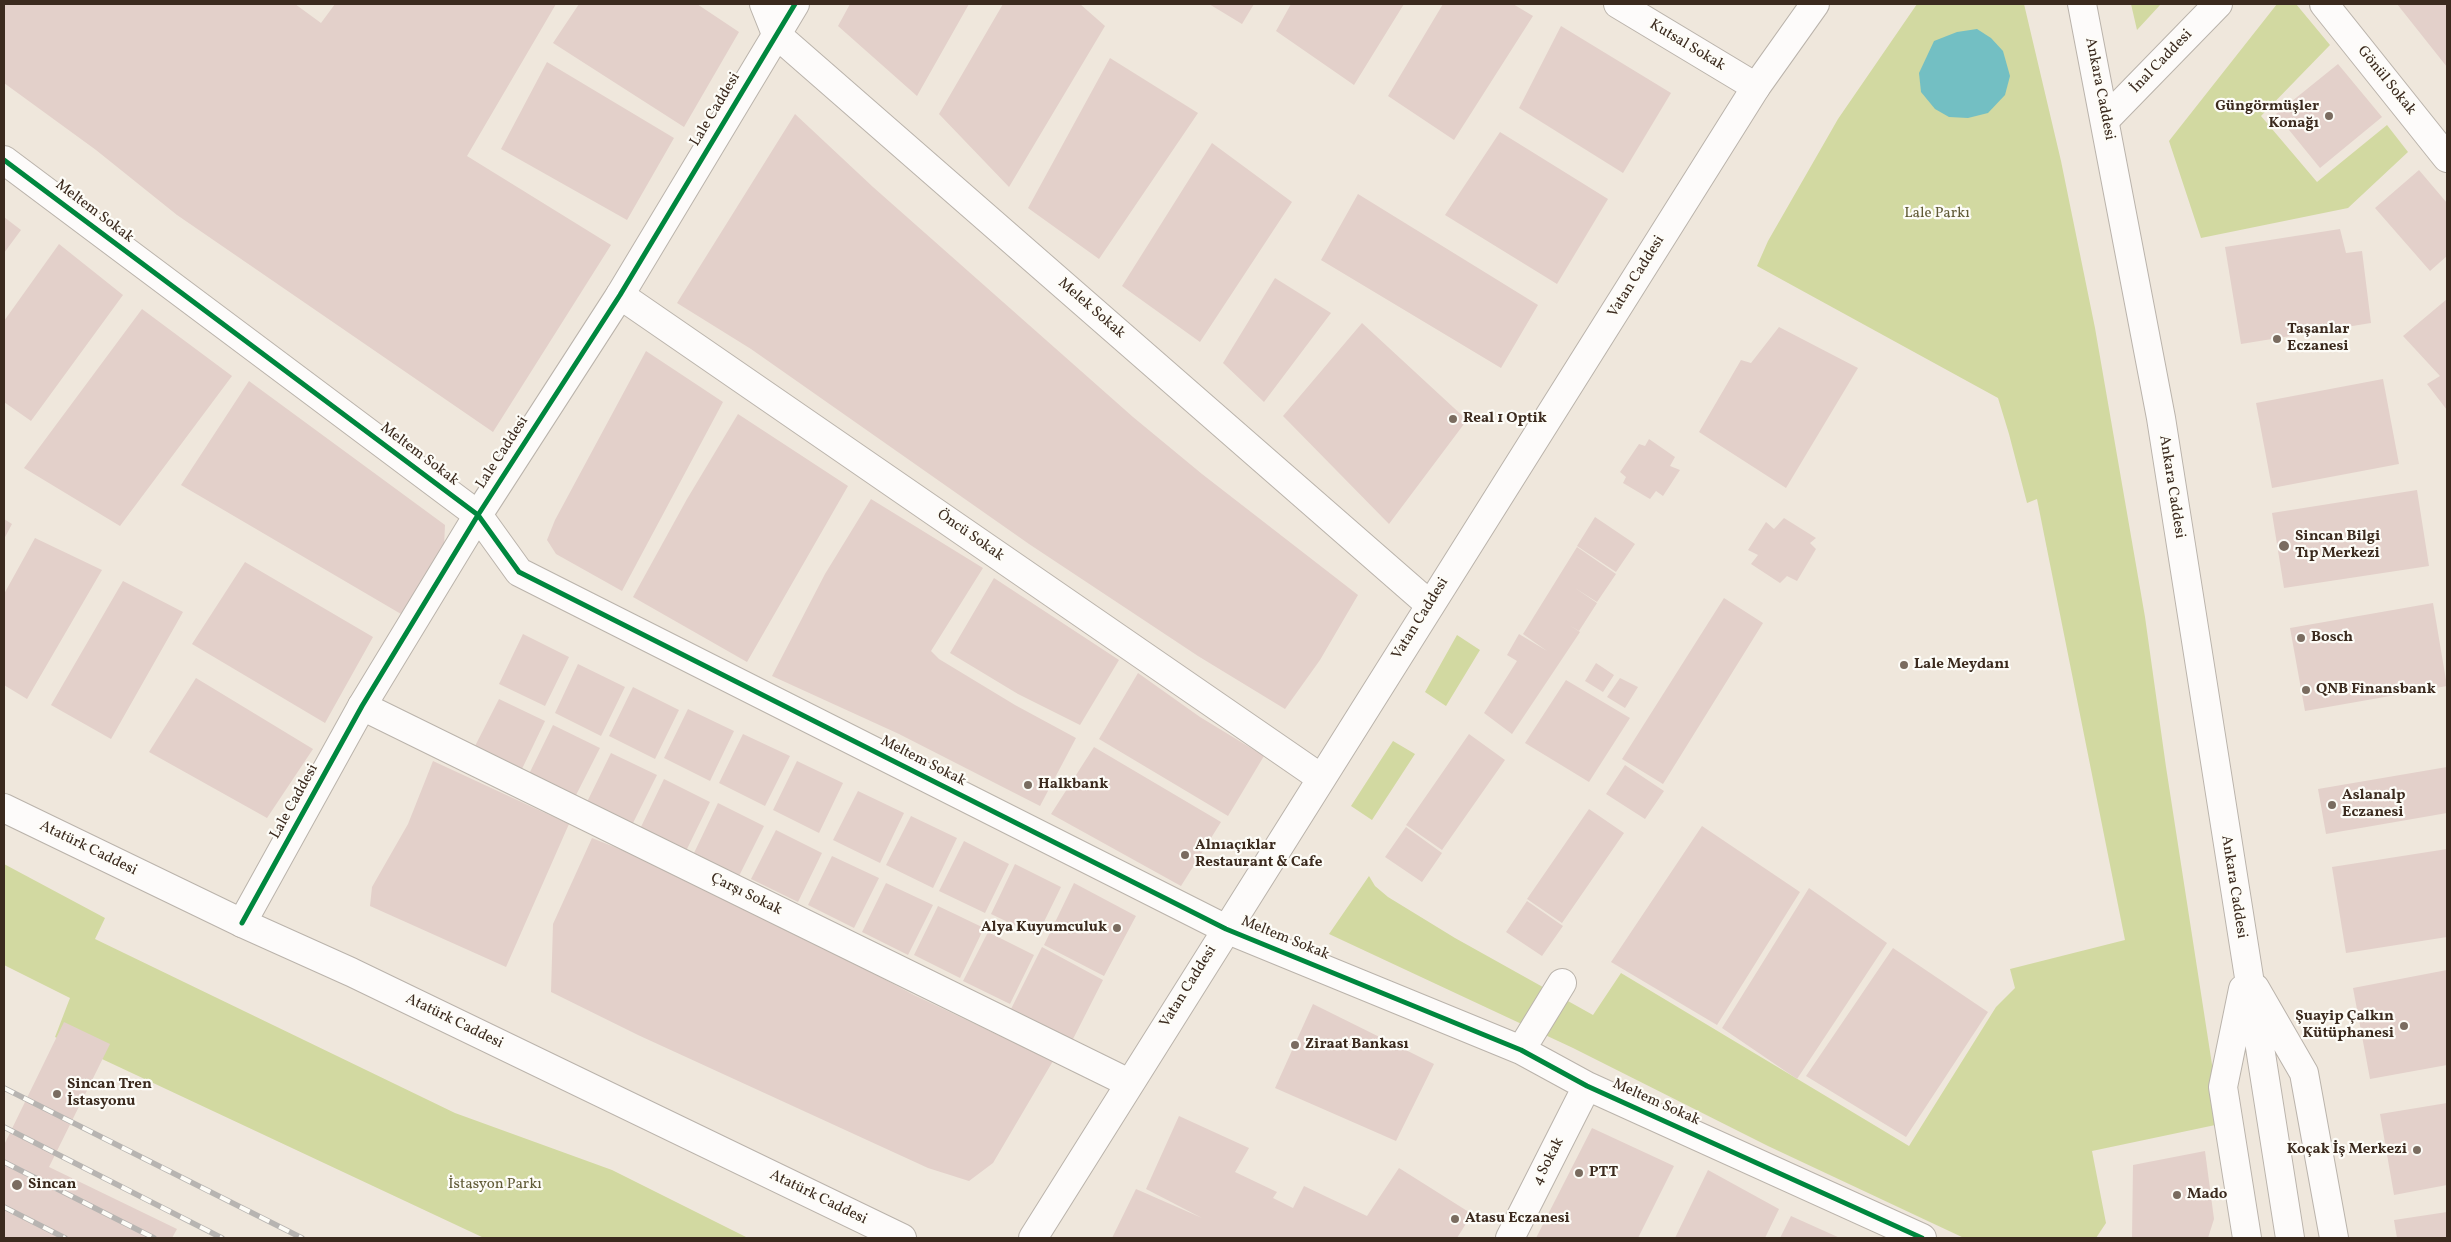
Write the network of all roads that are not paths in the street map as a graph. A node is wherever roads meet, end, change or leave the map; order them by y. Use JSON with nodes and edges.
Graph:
{"nodes":[{"id":1,"x":764,"y":4,"type":"edge"},
{"id":2,"x":795,"y":4,"type":"edge"},
{"id":3,"x":1618,"y":4,"type":"edge"},
{"id":4,"x":1815,"y":4,"type":"edge"},
{"id":5,"x":2073,"y":4,"type":"edge"},
{"id":6,"x":2082,"y":4,"type":"edge"},
{"id":7,"x":2218,"y":4,"type":"edge"},
{"id":8,"x":2324,"y":4,"type":"edge"},
{"id":9,"x":2088,"y":32,"type":"junction"},
{"id":10,"x":776,"y":34,"type":"junction"},
{"id":11,"x":1756,"y":87,"type":"junction"},
{"id":12,"x":2106,"y":119,"type":"junction"},
{"id":13,"x":2447,"y":158,"type":"edge"},
{"id":14,"x":4,"y":160,"type":"edge"},
{"id":15,"x":620,"y":295,"type":"junction"},
{"id":16,"x":478,"y":515,"type":"junction"},
{"id":17,"x":1430,"y":605,"type":"junction"},
{"id":18,"x":362,"y":706,"type":"junction"},
{"id":19,"x":1321,"y":778,"type":"junction"},
{"id":20,"x":4,"y":808,"type":"edge"},
{"id":21,"x":242,"y":923,"type":"junction"},
{"id":22,"x":1226,"y":929,"type":"junction"},
{"id":23,"x":2246,"y":973,"type":"junction"},
{"id":24,"x":1562,"y":982,"type":"dead end"},
{"id":25,"x":1521,"y":1050,"type":"junction"},
{"id":26,"x":1129,"y":1083,"type":"junction"},
{"id":27,"x":1587,"y":1086,"type":"junction"},
{"id":28,"x":902,"y":1238,"type":"edge"},
{"id":29,"x":1033,"y":1238,"type":"edge"},
{"id":30,"x":1510,"y":1238,"type":"edge"},
{"id":31,"x":1922,"y":1238,"type":"edge"},
{"id":32,"x":2247,"y":1238,"type":"edge"},
{"id":33,"x":2290,"y":1238,"type":"edge"},
{"id":34,"x":2334,"y":1238,"type":"edge"}],
"edges":[{"from":1,"to":10,"type":"street","name":"Melek Sokak"},
{"from":2,"to":10,"type":"street","name":"Lale Caddesi"},
{"from":3,"to":11,"type":"street","name":"Kutsal Sokak"},
{"from":4,"to":11,"type":"street","name":"Vatan Caddesi"},
{"from":5,"to":9,"type":"street"},
{"from":6,"to":9,"type":"street","name":"Ankara Caddesi"},
{"from":7,"to":12,"type":"street","name":"İnal Caddesi"},
{"from":8,"to":13,"type":"street","name":"Gönül Sokak"},
{"from":9,"to":12,"type":"street","name":"Ankara Caddesi"},
{"from":10,"to":15,"type":"street","name":"Lale Caddesi"},
{"from":10,"to":17,"type":"street","name":"Melek Sokak"},
{"from":11,"to":17,"type":"street","name":"Vatan Caddesi"},
{"from":12,"to":23,"type":"street","name":"Ankara Caddesi"},
{"from":14,"to":16,"type":"street","name":"Meltem Sokak"},
{"from":15,"to":16,"type":"street","name":"Lale Caddesi"},
{"from":15,"to":19,"type":"street","name":"Öncü Sokak"},
{"from":16,"to":18,"type":"street","name":"Lale Caddesi"},
{"from":16,"to":22,"type":"street","name":"Meltem Sokak"},
{"from":17,"to":19,"type":"street","name":"Vatan Caddesi"},
{"from":18,"to":21,"type":"street","name":"Lale Caddesi"},
{"from":18,"to":26,"type":"street","name":"Çarşı Sokak"},
{"from":19,"to":22,"type":"street","name":"Vatan Caddesi"},
{"from":20,"to":21,"type":"street","name":"Atatürk Caddesi"},
{"from":21,"to":28,"type":"street","name":"Atatürk Caddesi"},
{"from":22,"to":25,"type":"street","name":"Meltem Sokak"},
{"from":22,"to":26,"type":"street","name":"Vatan Caddesi"},
{"from":23,"to":32,"type":"street"},
{"from":23,"to":33,"type":"street","name":"Ankara Caddesi"},
{"from":23,"to":34,"type":"street"},
{"from":24,"to":25,"type":"street"},
{"from":25,"to":27,"type":"street","name":"Meltem Sokak"},
{"from":26,"to":29,"type":"street","name":"Vatan Caddesi"},
{"from":27,"to":30,"type":"street","name":"4 Sokak"},
{"from":27,"to":31,"type":"street","name":"Meltem Sokak"}]}
